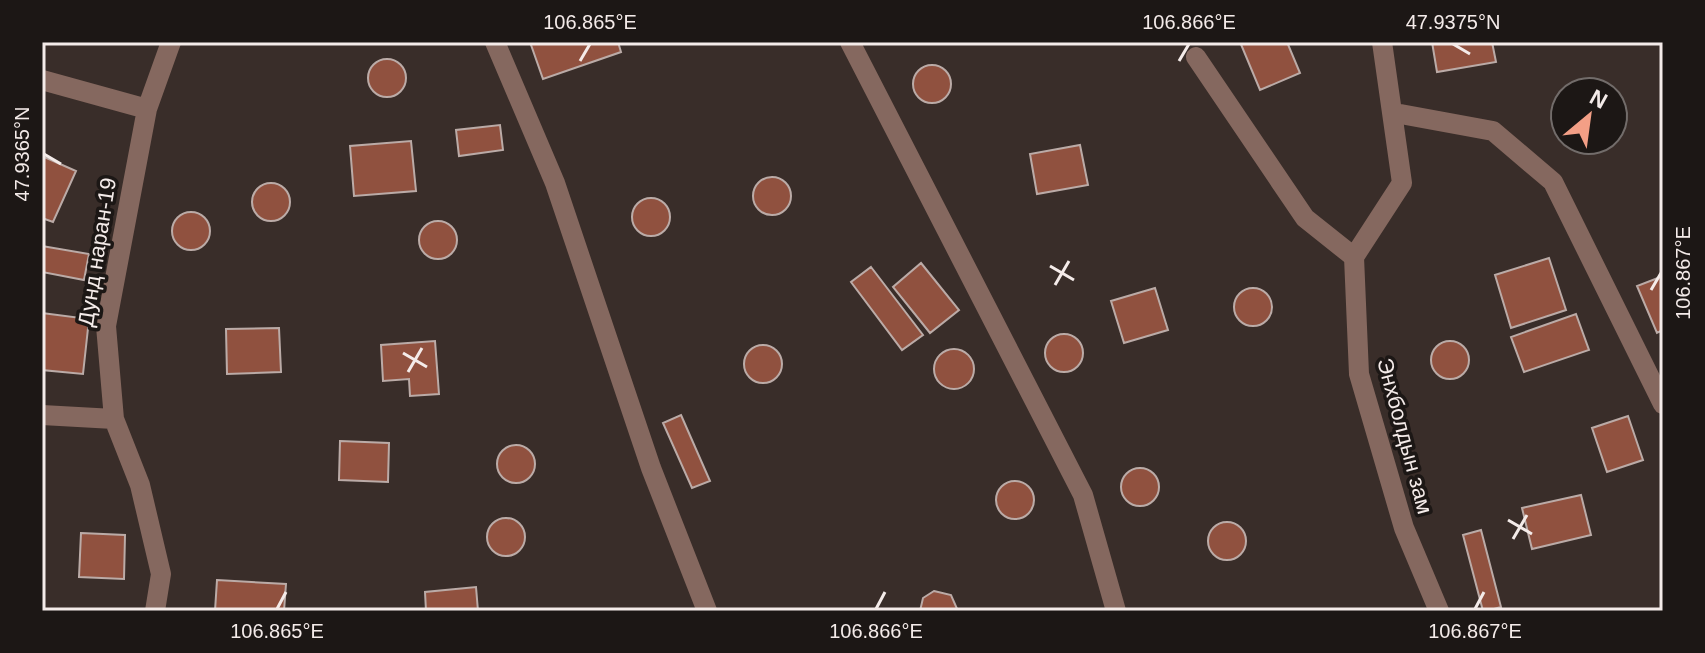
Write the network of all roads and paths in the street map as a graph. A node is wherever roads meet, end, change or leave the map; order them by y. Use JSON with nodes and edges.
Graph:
{"nodes":[{"id":1,"x":171,"y":42,"type":"edge"},
{"id":2,"x":495,"y":42,"type":"edge"},
{"id":3,"x":850,"y":42,"type":"edge"},
{"id":4,"x":1382,"y":42,"type":"edge"},
{"id":5,"x":1196,"y":57,"type":"dead end"},
{"id":6,"x":42,"y":80,"type":"edge"},
{"id":7,"x":147,"y":109,"type":"junction"},
{"id":8,"x":1395,"y":113,"type":"junction"},
{"id":9,"x":1354,"y":257,"type":"junction"},
{"id":10,"x":1663,"y":404,"type":"edge"},
{"id":11,"x":42,"y":415,"type":"edge"},
{"id":12,"x":114,"y":419,"type":"junction"},
{"id":13,"x":155,"y":611,"type":"edge"},
{"id":14,"x":707,"y":611,"type":"edge"},
{"id":15,"x":1116,"y":611,"type":"edge"},
{"id":16,"x":1439,"y":611,"type":"edge"}],
"edges":[{"from":1,"to":7,"type":"street","name":"Дунд наран-19"},
{"from":2,"to":14,"type":"street"},
{"from":3,"to":15,"type":"street"},
{"from":4,"to":8,"type":"street"},
{"from":5,"to":9,"type":"street"},
{"from":6,"to":7,"type":"street"},
{"from":7,"to":12,"type":"street","name":"Дунд наран-19"},
{"from":8,"to":9,"type":"street"},
{"from":8,"to":10,"type":"street"},
{"from":9,"to":16,"type":"street","name":"Энхболдын зам"},
{"from":11,"to":12,"type":"street"},
{"from":12,"to":13,"type":"street","name":"Дунд наран-19"}]}
